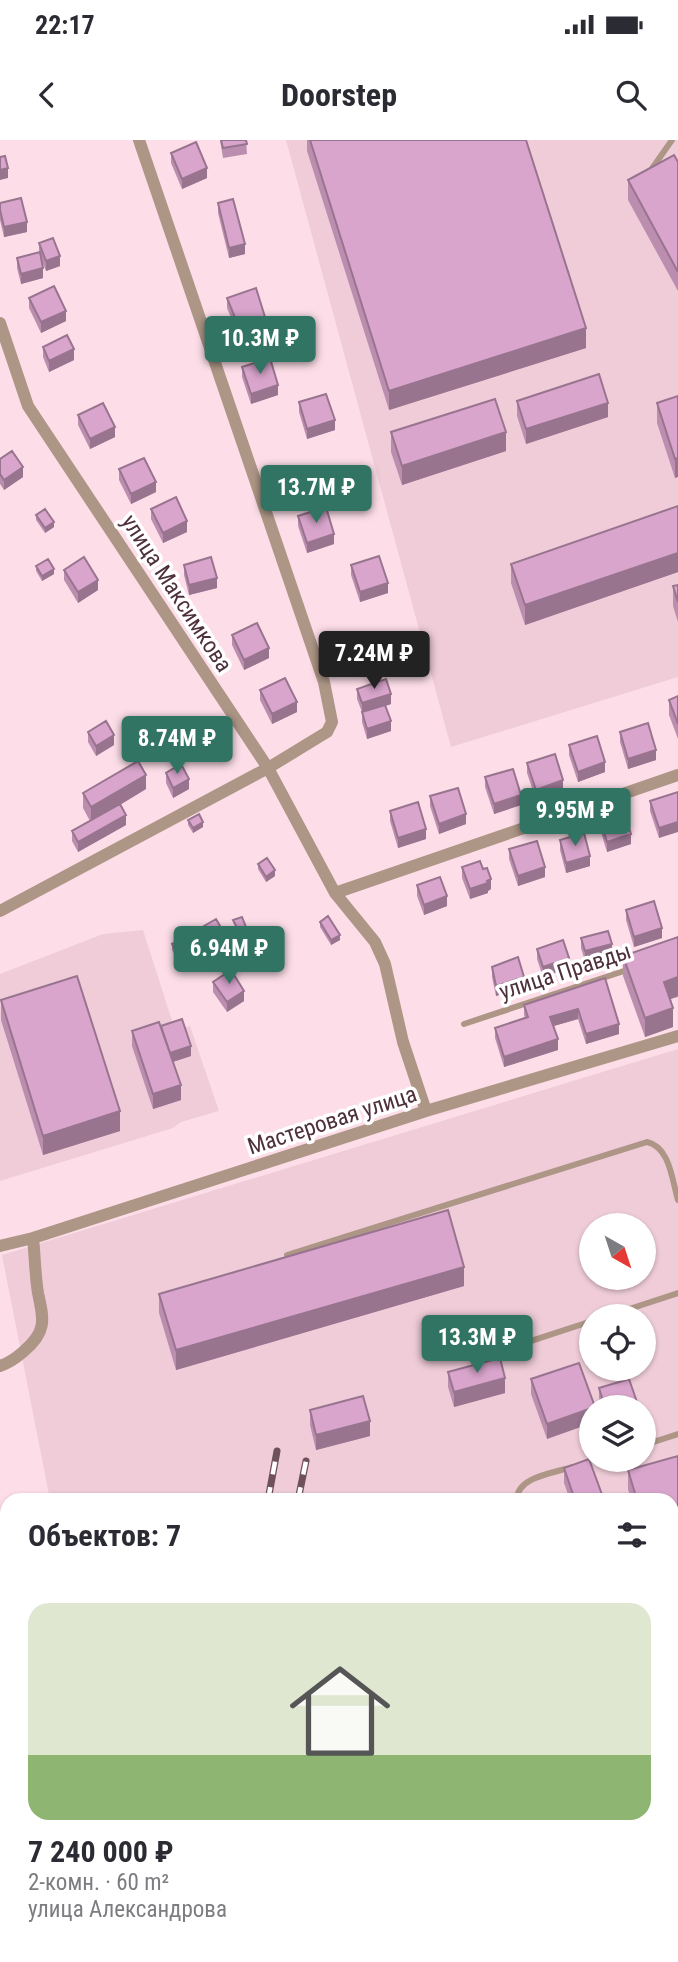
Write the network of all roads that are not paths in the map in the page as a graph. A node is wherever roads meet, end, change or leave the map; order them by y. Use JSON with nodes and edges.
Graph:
{"nodes":[{"id":1,"x":139,"y":140,"type":"edge"},
{"id":2,"x":672,"y":140,"type":"edge"},
{"id":3,"x":647,"y":177,"type":"edge"},
{"id":4,"x":0,"y":323,"type":"edge"},
{"id":5,"x":268,"y":768,"type":"junction"},
{"id":6,"x":678,"y":775,"type":"edge"},
{"id":7,"x":335,"y":893,"type":"junction"},
{"id":8,"x":0,"y":911,"type":"edge"},
{"id":9,"x":640,"y":965,"type":"edge"},
{"id":10,"x":464,"y":1024,"type":"dead end"},
{"id":11,"x":678,"y":1036,"type":"edge"},
{"id":12,"x":426,"y":1111,"type":"junction"},
{"id":13,"x":678,"y":1200,"type":"edge"},
{"id":14,"x":33,"y":1238,"type":"junction"},
{"id":15,"x":0,"y":1246,"type":"edge"},
{"id":16,"x":287,"y":1255,"type":"edge"},
{"id":17,"x":678,"y":1293,"type":"edge"},
{"id":18,"x":645,"y":1304,"type":"edge"},
{"id":19,"x":579,"y":1325,"type":"edge"},
{"id":20,"x":485,"y":1356,"type":"dead end"},
{"id":21,"x":0,"y":1366,"type":"edge"},
{"id":22,"x":678,"y":1434,"type":"edge"},
{"id":23,"x":656,"y":1441,"type":"edge"},
{"id":24,"x":579,"y":1465,"type":"edge"},
{"id":25,"x":517,"y":1493,"type":"edge"}],
"edges":[{"from":1,"to":5,"type":"street"},
{"from":2,"to":3,"type":"lane"},
{"from":4,"to":5,"type":"street","name":"улица Максимкова"},
{"from":5,"to":7,"type":"street","name":"улица Максимкова"},
{"from":5,"to":8,"type":"street"},
{"from":6,"to":7,"type":"street"},
{"from":7,"to":12,"type":"street","name":"улица Максимкова"},
{"from":9,"to":10,"type":"lane","name":"улица Правды"},
{"from":11,"to":12,"type":"street","name":"Мастеровая улица"},
{"from":12,"to":14,"type":"street","name":"Мастеровая улица"},
{"from":13,"to":16,"type":"lane"},
{"from":14,"to":15,"type":"street","name":"Мастеровая улица"},
{"from":14,"to":21,"type":"street"},
{"from":17,"to":18,"type":"lane"},
{"from":19,"to":20,"type":"lane"},
{"from":22,"to":23,"type":"lane"},
{"from":24,"to":25,"type":"lane"}]}
